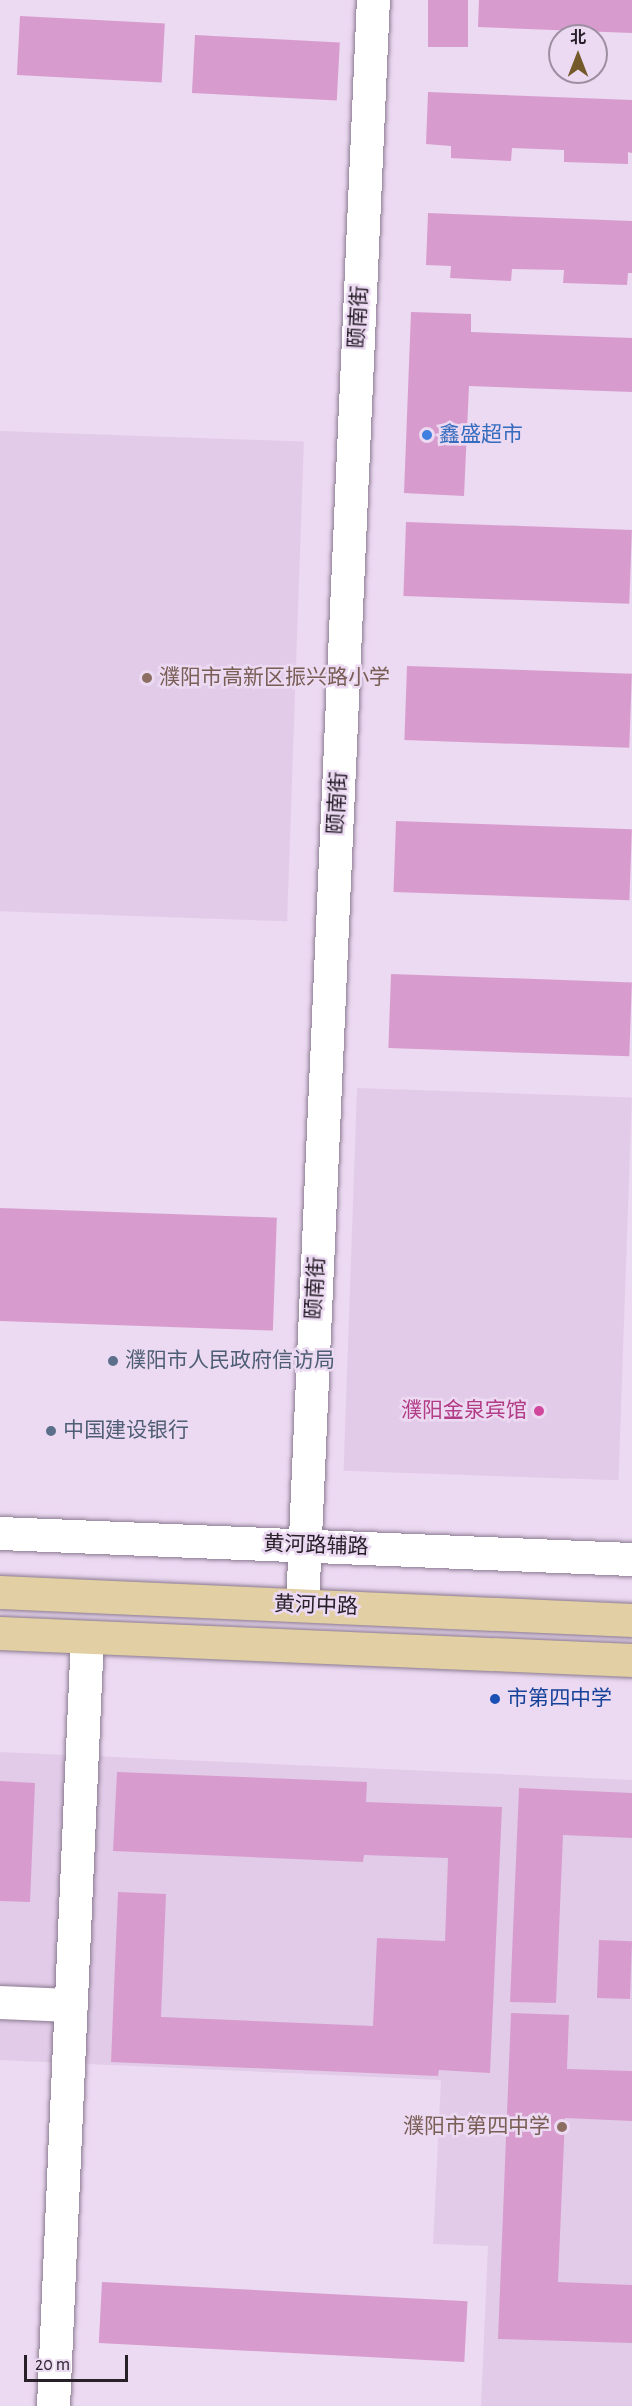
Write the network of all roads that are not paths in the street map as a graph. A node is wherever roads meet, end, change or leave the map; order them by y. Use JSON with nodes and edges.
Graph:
{"nodes":[{"id":1,"x":373,"y":0,"type":"edge"},
{"id":2,"x":0,"y":1533,"type":"edge"},
{"id":3,"x":305,"y":1545,"type":"junction"},
{"id":4,"x":632,"y":1559,"type":"edge"},
{"id":5,"x":0,"y":1592,"type":"edge"},
{"id":6,"x":302,"y":1605,"type":"junction"},
{"id":7,"x":632,"y":1620,"type":"edge"},
{"id":8,"x":0,"y":1633,"type":"edge"},
{"id":9,"x":87,"y":1637,"type":"junction"},
{"id":10,"x":632,"y":1660,"type":"edge"},
{"id":11,"x":0,"y":2002,"type":"edge"},
{"id":12,"x":70,"y":2005,"type":"junction"},
{"id":13,"x":53,"y":2406,"type":"edge"}],
"edges":[{"from":1,"to":3,"type":"street","name":"颐南街"},
{"from":2,"to":3,"type":"street","name":"黄河路辅路"},
{"from":3,"to":4,"type":"street","name":"黄河路辅路"},
{"from":3,"to":6,"type":"street","name":"颐南街"},
{"from":5,"to":6,"type":"main road","name":"黄河中路"},
{"from":6,"to":7,"type":"main road","name":"黄河中路"},
{"from":8,"to":9,"type":"main road","name":"黄河中路"},
{"from":9,"to":10,"type":"main road","name":"黄河中路"},
{"from":9,"to":12,"type":"street"},
{"from":11,"to":12,"type":"street"},
{"from":12,"to":13,"type":"street"}]}
